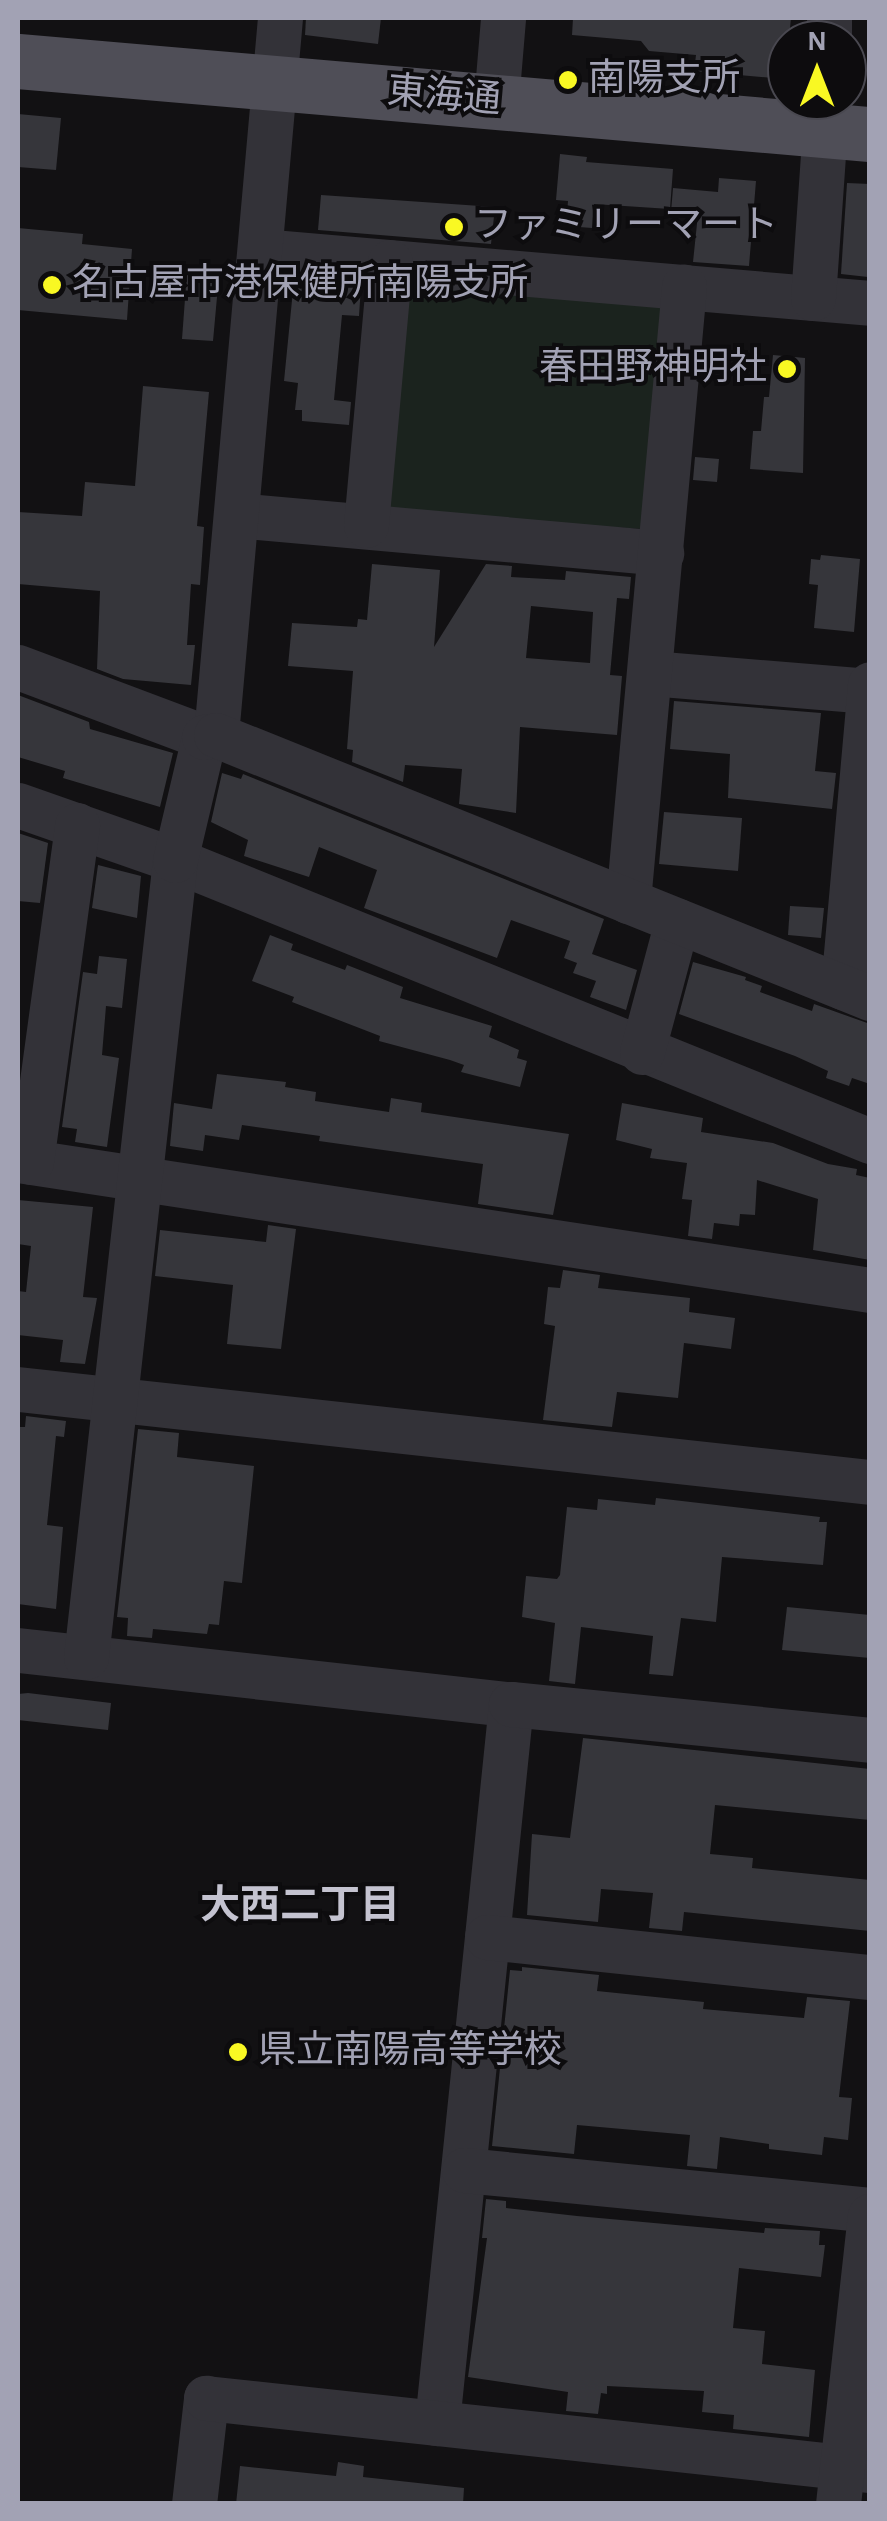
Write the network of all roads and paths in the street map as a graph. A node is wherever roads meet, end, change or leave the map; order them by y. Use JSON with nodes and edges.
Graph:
{"nodes":[{"id":1,"x":280,"y":18,"type":"edge"},
{"id":2,"x":503,"y":18,"type":"edge"},
{"id":3,"x":18,"y":61,"type":"edge"},
{"id":4,"x":274,"y":82,"type":"junction"},
{"id":5,"x":496,"y":102,"type":"junction"},
{"id":6,"x":841,"y":121,"type":"edge"},
{"id":7,"x":260,"y":251,"type":"junction"},
{"id":8,"x":390,"y":262,"type":"junction"},
{"id":9,"x":684,"y":287,"type":"junction"},
{"id":10,"x":813,"y":298,"type":"junction"},
{"id":11,"x":870,"y":303,"type":"edge"},
{"id":12,"x":236,"y":514,"type":"junction"},
{"id":13,"x":366,"y":524,"type":"junction"},
{"id":14,"x":661,"y":554,"type":"junction"},
{"id":15,"x":18,"y":666,"type":"edge"},
{"id":16,"x":650,"y":673,"type":"junction"},
{"id":17,"x":869,"y":687,"type":"edge"},
{"id":18,"x":210,"y":736,"type":"junction"},
{"id":19,"x":866,"y":771,"type":"edge"},
{"id":20,"x":18,"y":804,"type":"edge"},
{"id":21,"x":76,"y":825,"type":"junction"},
{"id":22,"x":175,"y":860,"type":"junction"},
{"id":23,"x":628,"y":901,"type":"junction"},
{"id":24,"x":677,"y":921,"type":"junction"},
{"id":25,"x":856,"y":992,"type":"edge"},
{"id":26,"x":642,"y":1052,"type":"junction"},
{"id":27,"x":870,"y":1140,"type":"edge"},
{"id":28,"x":24,"y":1161,"type":"edge"},
{"id":29,"x":138,"y":1178,"type":"junction"},
{"id":30,"x":870,"y":1290,"type":"edge"},
{"id":31,"x":18,"y":1390,"type":"edge"},
{"id":32,"x":113,"y":1400,"type":"junction"},
{"id":33,"x":870,"y":1482,"type":"edge"},
{"id":34,"x":18,"y":1650,"type":"edge"},
{"id":35,"x":86,"y":1658,"type":"junction"},
{"id":36,"x":511,"y":1704,"type":"junction"},
{"id":37,"x":870,"y":1740,"type":"edge"},
{"id":38,"x":487,"y":1937,"type":"junction"},
{"id":39,"x":870,"y":1978,"type":"edge"},
{"id":40,"x":464,"y":2170,"type":"junction"},
{"id":41,"x":870,"y":2213,"type":"edge"},
{"id":42,"x":437,"y":2423,"type":"junction"},
{"id":43,"x":850,"y":2480,"type":"edge"},
{"id":44,"x":194,"y":2504,"type":"edge"}],
"edges":[{"from":1,"to":4,"type":"street"},
{"from":2,"to":5,"type":"street"},
{"from":3,"to":4,"type":"main road","name":"東海通"},
{"from":4,"to":5,"type":"main road","name":"東海通"},
{"from":4,"to":7,"type":"street"},
{"from":5,"to":6,"type":"main road","name":"東海通"},
{"from":6,"to":10,"type":"street"},
{"from":7,"to":8,"type":"street"},
{"from":7,"to":12,"type":"street"},
{"from":8,"to":9,"type":"street"},
{"from":8,"to":13,"type":"street"},
{"from":9,"to":10,"type":"street"},
{"from":9,"to":14,"type":"street"},
{"from":10,"to":11,"type":"street"},
{"from":12,"to":13,"type":"street"},
{"from":12,"to":18,"type":"street"},
{"from":13,"to":14,"type":"street"},
{"from":14,"to":16,"type":"street"},
{"from":15,"to":18,"type":"street"},
{"from":16,"to":17,"type":"street"},
{"from":16,"to":23,"type":"street"},
{"from":17,"to":19,"type":"street"},
{"from":18,"to":22,"type":"street"},
{"from":18,"to":23,"type":"street"},
{"from":19,"to":25,"type":"street"},
{"from":20,"to":21,"type":"street"},
{"from":21,"to":22,"type":"street"},
{"from":21,"to":28,"type":"street"},
{"from":22,"to":26,"type":"street"},
{"from":22,"to":29,"type":"street"},
{"from":23,"to":24,"type":"street"},
{"from":24,"to":25,"type":"street"},
{"from":24,"to":26,"type":"street"},
{"from":26,"to":27,"type":"street"},
{"from":28,"to":29,"type":"street"},
{"from":29,"to":30,"type":"street"},
{"from":29,"to":32,"type":"street"},
{"from":31,"to":32,"type":"street"},
{"from":32,"to":33,"type":"street"},
{"from":32,"to":35,"type":"street"},
{"from":34,"to":35,"type":"street"},
{"from":35,"to":36,"type":"street"},
{"from":36,"to":37,"type":"street"},
{"from":36,"to":38,"type":"street"},
{"from":38,"to":39,"type":"street"},
{"from":38,"to":40,"type":"street"},
{"from":40,"to":41,"type":"street"},
{"from":40,"to":42,"type":"street"},
{"from":41,"to":43,"type":"street"},
{"from":42,"to":43,"type":"street"},
{"from":42,"to":44,"type":"street"}]}
